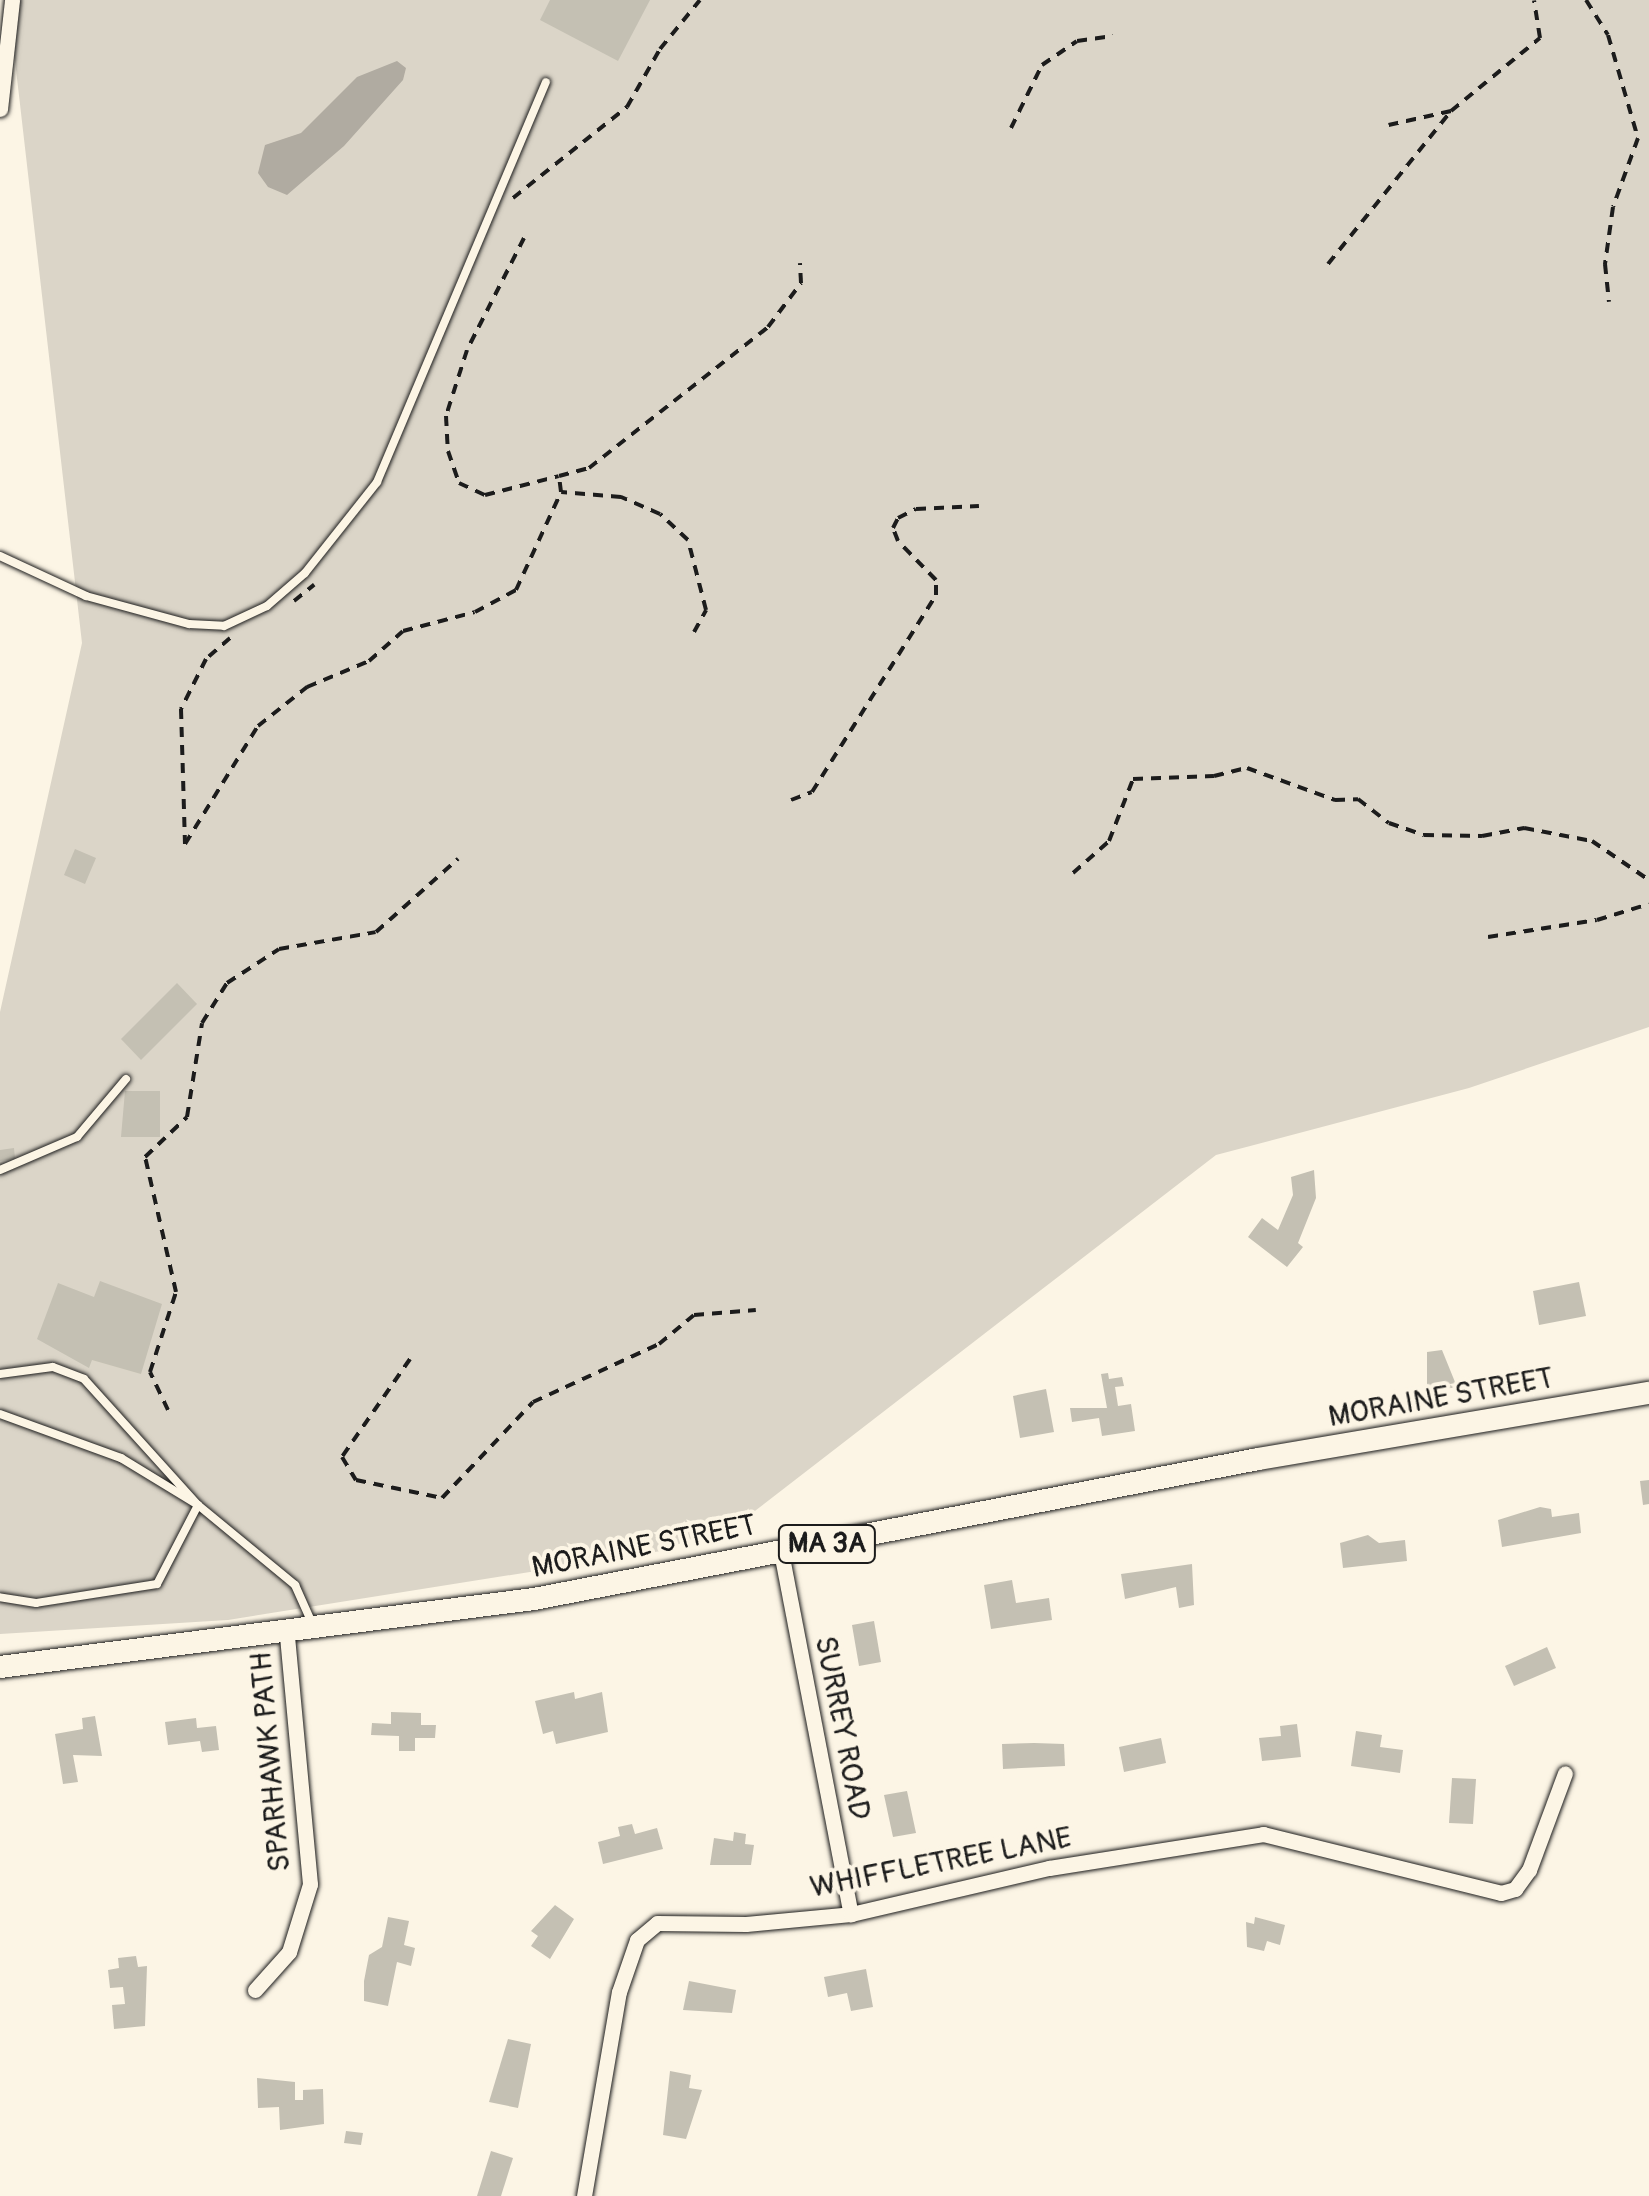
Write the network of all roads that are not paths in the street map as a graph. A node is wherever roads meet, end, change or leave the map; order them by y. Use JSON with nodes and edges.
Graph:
{"nodes":[{"id":1,"x":12,"y":0,"type":"edge"},
{"id":2,"x":546,"y":82,"type":"dead end"},
{"id":3,"x":0,"y":109,"type":"edge"},
{"id":4,"x":0,"y":556,"type":"edge"},
{"id":5,"x":126,"y":1079,"type":"dead end"},
{"id":6,"x":0,"y":1170,"type":"edge"},
{"id":7,"x":0,"y":1374,"type":"edge"},
{"id":8,"x":1649,"y":1393,"type":"edge"},
{"id":9,"x":0,"y":1414,"type":"edge"},
{"id":10,"x":198,"y":1505,"type":"junction"},
{"id":11,"x":782,"y":1552,"type":"junction"},
{"id":12,"x":0,"y":1597,"type":"edge"},
{"id":13,"x":314,"y":1630,"type":"junction"},
{"id":14,"x":287,"y":1634,"type":"junction"},
{"id":15,"x":0,"y":1666,"type":"edge"},
{"id":16,"x":1564,"y":1773,"type":"dead end"},
{"id":17,"x":851,"y":1914,"type":"junction"},
{"id":18,"x":255,"y":1990,"type":"dead end"},
{"id":19,"x":584,"y":2196,"type":"edge"}],
"edges":[{"from":1,"to":3,"type":"street"},
{"from":2,"to":4,"type":"lane"},
{"from":5,"to":6,"type":"lane"},
{"from":7,"to":10,"type":"lane"},
{"from":8,"to":11,"type":"main road","name":"MORAINE STREET","number":"MA 3A"},
{"from":9,"to":10,"type":"lane"},
{"from":10,"to":12,"type":"lane"},
{"from":10,"to":13,"type":"lane"},
{"from":11,"to":13,"type":"main road","name":"MORAINE STREET","number":"MA 3A"},
{"from":11,"to":17,"type":"street","name":"SURREY ROAD"},
{"from":13,"to":14,"type":"main road","name":"MORAINE STREET","number":"MA 3A"},
{"from":14,"to":15,"type":"main road","name":"MORAINE STREET","number":"MA 3A"},
{"from":14,"to":18,"type":"street","name":"SPARHAWK PATH"},
{"from":16,"to":17,"type":"street","name":"WHIFFLETREE LANE"},
{"from":17,"to":19,"type":"street","name":"WHIFFLETREE LANE"}]}
